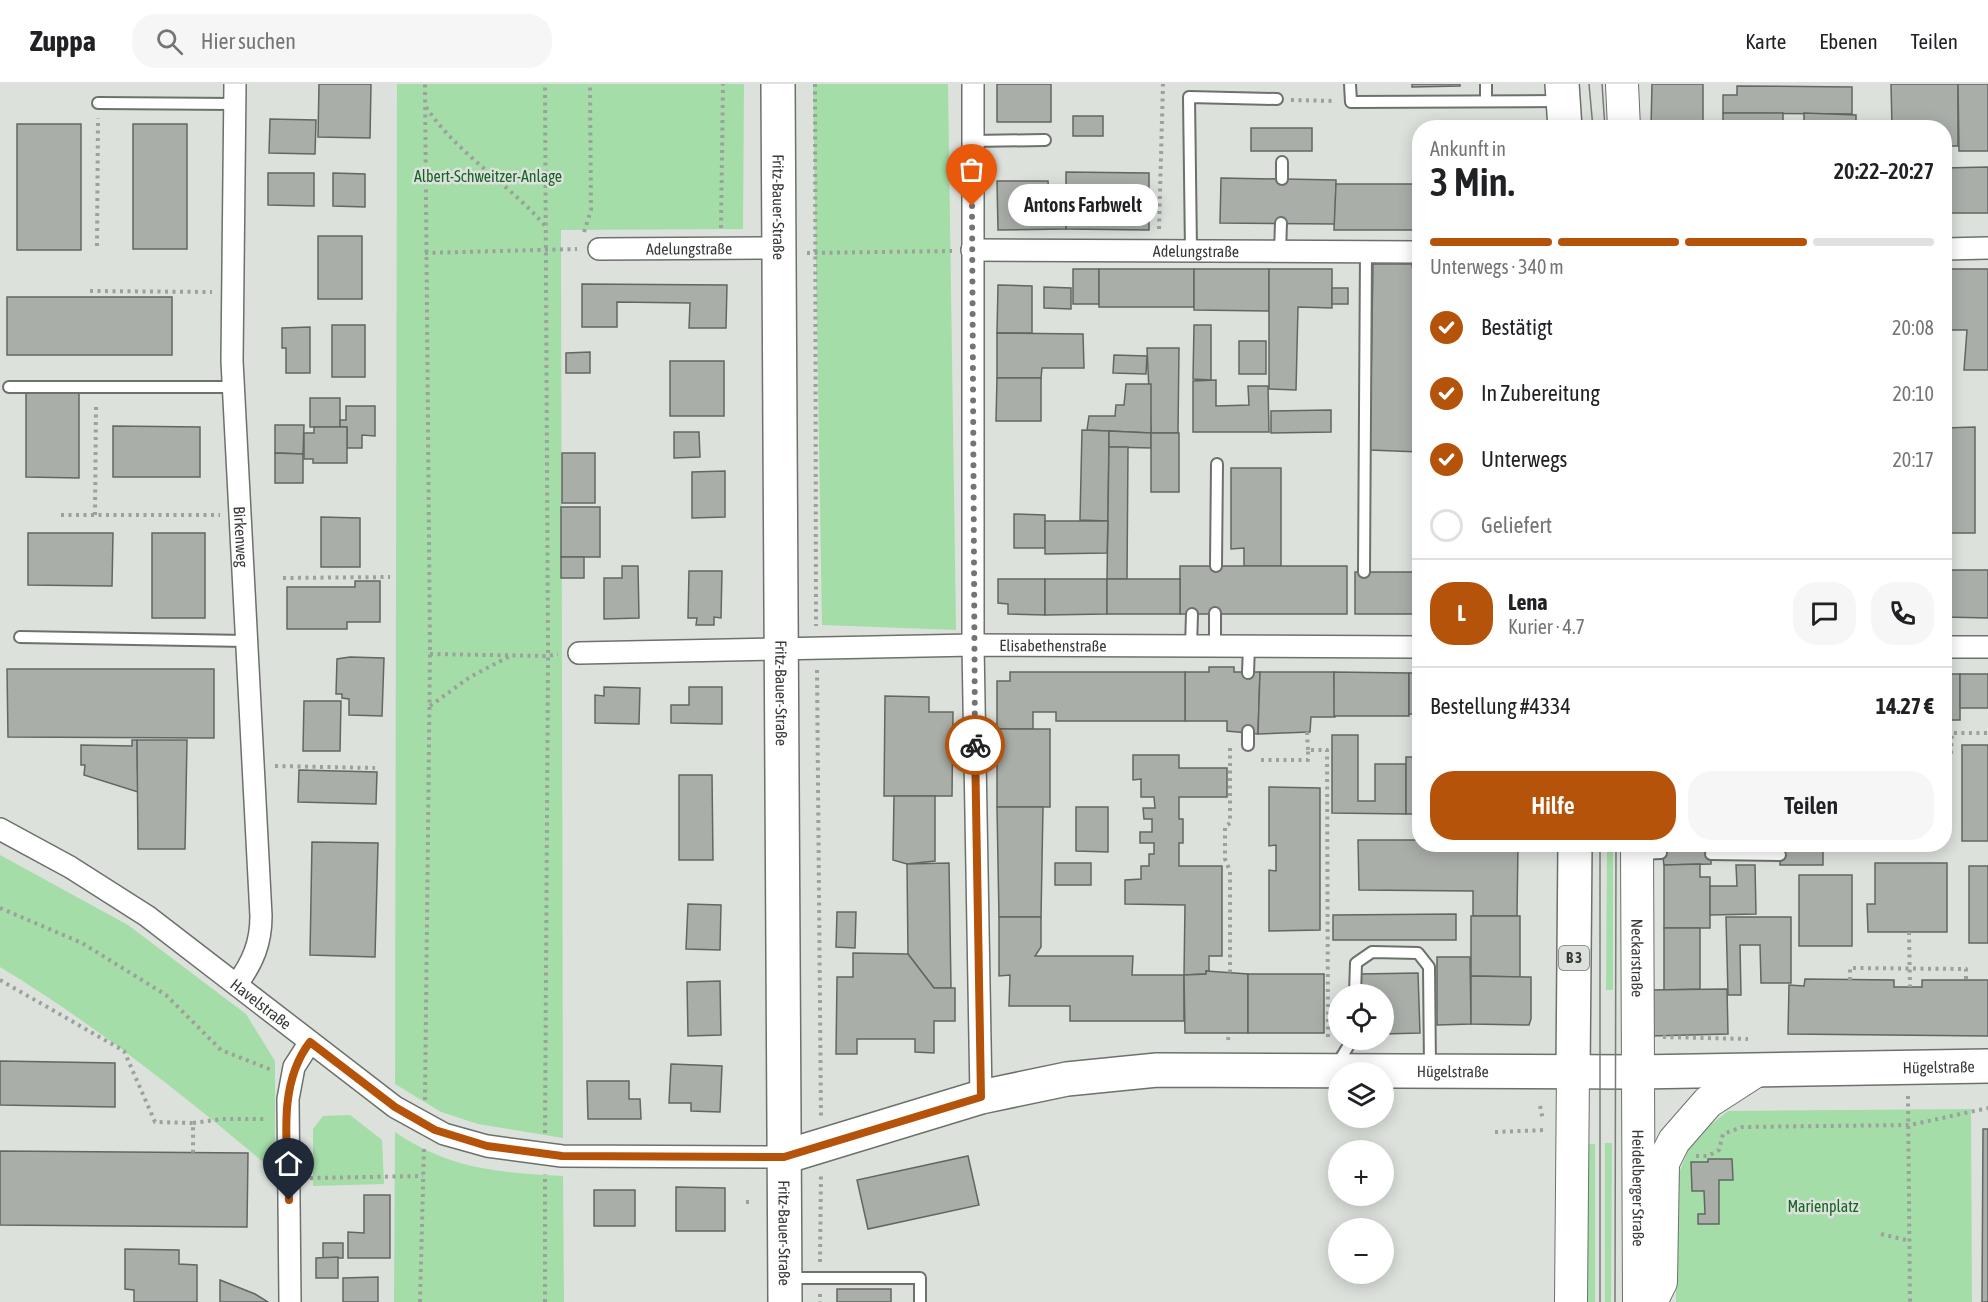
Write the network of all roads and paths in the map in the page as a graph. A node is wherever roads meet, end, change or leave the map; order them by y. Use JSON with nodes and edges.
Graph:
{"nodes":[{"id":1,"x":425,"y":84,"type":"edge"},
{"id":2,"x":545,"y":84,"type":"edge"},
{"id":3,"x":590,"y":84,"type":"edge"},
{"id":4,"x":723,"y":84,"type":"edge"},
{"id":5,"x":778,"y":84,"type":"edge"},
{"id":6,"x":814,"y":84,"type":"edge"},
{"id":7,"x":973,"y":84,"type":"edge"},
{"id":8,"x":1163,"y":84,"type":"edge"},
{"id":9,"x":1350,"y":84,"type":"edge"},
{"id":10,"x":1486,"y":84,"type":"edge"},
{"id":11,"x":1622,"y":84,"type":"edge"},
{"id":12,"x":235,"y":94,"type":"edge"},
{"id":13,"x":1277,"y":99,"type":"joint"},
{"id":14,"x":1486,"y":100,"type":"junction"},
{"id":15,"x":1351,"y":102,"type":"junction"},
{"id":16,"x":98,"y":103,"type":"joint"},
{"id":17,"x":1564,"y":104,"type":"edge"},
{"id":18,"x":425,"y":107,"type":"junction"},
{"id":19,"x":1624,"y":120,"type":"edge"},
{"id":20,"x":1045,"y":140,"type":"dead end"},
{"id":21,"x":972,"y":141,"type":"junction"},
{"id":22,"x":1282,"y":162,"type":"dead end"},
{"id":23,"x":1282,"y":179,"type":"dead end"},
{"id":24,"x":1281,"y":223,"type":"dead end"},
{"id":25,"x":547,"y":228,"type":"junction"},
{"id":26,"x":97,"y":246,"type":"dead end"},
{"id":27,"x":779,"y":248,"type":"junction"},
{"id":28,"x":1988,"y":248,"type":"edge"},
{"id":29,"x":547,"y":249,"type":"junction"},
{"id":30,"x":599,"y":249,"type":"dead end"},
{"id":31,"x":1952,"y":249,"type":"edge"},
{"id":32,"x":721,"y":250,"type":"junction"},
{"id":33,"x":972,"y":250,"type":"junction"},
{"id":34,"x":935,"y":251,"type":"dead end"},
{"id":35,"x":1158,"y":251,"type":"junction"},
{"id":36,"x":1191,"y":251,"type":"junction"},
{"id":37,"x":1280,"y":252,"type":"junction"},
{"id":38,"x":1366,"y":252,"type":"junction"},
{"id":39,"x":1412,"y":252,"type":"edge"},
{"id":40,"x":425,"y":253,"type":"junction"},
{"id":41,"x":837,"y":254,"type":"dead end"},
{"id":42,"x":90,"y":291,"type":"dead end"},
{"id":43,"x":232,"y":292,"type":"junction"},
{"id":44,"x":9,"y":387,"type":"dead end"},
{"id":45,"x":96,"y":387,"type":"junction"},
{"id":46,"x":234,"y":387,"type":"junction"},
{"id":47,"x":1217,"y":464,"type":"dead end"},
{"id":48,"x":61,"y":515,"type":"dead end"},
{"id":49,"x":95,"y":515,"type":"junction"},
{"id":50,"x":240,"y":515,"type":"junction"},
{"id":51,"x":1216,"y":566,"type":"dead end"},
{"id":52,"x":1365,"y":572,"type":"dead end"},
{"id":53,"x":390,"y":577,"type":"dead end"},
{"id":54,"x":283,"y":578,"type":"dead end"},
{"id":55,"x":1215,"y":613,"type":"dead end"},
{"id":56,"x":1192,"y":614,"type":"dead end"},
{"id":57,"x":816,"y":623,"type":"dead end"},
{"id":58,"x":20,"y":637,"type":"dead end"},
{"id":59,"x":247,"y":641,"type":"junction"},
{"id":60,"x":973,"y":645,"type":"junction"},
{"id":61,"x":1191,"y":646,"type":"junction"},
{"id":62,"x":1215,"y":646,"type":"junction"},
{"id":63,"x":1249,"y":646,"type":"junction"},
{"id":64,"x":1412,"y":647,"type":"edge"},
{"id":65,"x":1952,"y":647,"type":"edge"},
{"id":66,"x":1988,"y":647,"type":"edge"},
{"id":67,"x":780,"y":649,"type":"junction"},
{"id":68,"x":579,"y":653,"type":"joint"},
{"id":69,"x":430,"y":654,"type":"junction"},
{"id":70,"x":511,"y":656,"type":"junction"},
{"id":71,"x":548,"y":656,"type":"junction"},
{"id":72,"x":1248,"y":672,"type":"dead end"},
{"id":73,"x":817,"y":677,"type":"dead end"},
{"id":74,"x":429,"y":706,"type":"junction"},
{"id":75,"x":1248,"y":731,"type":"dead end"},
{"id":76,"x":1308,"y":732,"type":"dead end"},
{"id":77,"x":1952,"y":733,"type":"edge"},
{"id":78,"x":1952,"y":733,"type":"edge"},
{"id":79,"x":1988,"y":733,"type":"edge"},
{"id":80,"x":1230,"y":745,"type":"dead end"},
{"id":81,"x":1248,"y":745,"type":"dead end"},
{"id":82,"x":1308,"y":750,"type":"junction"},
{"id":83,"x":1952,"y":754,"type":"edge"},
{"id":84,"x":1260,"y":760,"type":"dead end"},
{"id":85,"x":254,"y":766,"type":"junction"},
{"id":86,"x":375,"y":768,"type":"dead end"},
{"id":87,"x":0,"y":828,"type":"edge"},
{"id":88,"x":1575,"y":852,"type":"edge"},
{"id":89,"x":1645,"y":852,"type":"edge"},
{"id":90,"x":1717,"y":852,"type":"edge"},
{"id":91,"x":1753,"y":852,"type":"edge"},
{"id":92,"x":1711,"y":854,"type":"dead end"},
{"id":93,"x":1780,"y":855,"type":"dead end"},
{"id":94,"x":0,"y":908,"type":"edge"},
{"id":95,"x":1909,"y":932,"type":"dead end"},
{"id":96,"x":1910,"y":968,"type":"junction"},
{"id":97,"x":1230,"y":974,"type":"dead end"},
{"id":98,"x":0,"y":980,"type":"edge"},
{"id":99,"x":1850,"y":980,"type":"dead end"},
{"id":100,"x":1966,"y":980,"type":"dead end"},
{"id":101,"x":237,"y":984,"type":"junction"},
{"id":102,"x":1355,"y":984,"type":"edge"},
{"id":103,"x":1910,"y":987,"type":"dead end"},
{"id":104,"x":1229,"y":1033,"type":"dead end"},
{"id":105,"x":1328,"y":1039,"type":"dead end"},
{"id":106,"x":1228,"y":1040,"type":"dead end"},
{"id":107,"x":310,"y":1042,"type":"junction"},
{"id":108,"x":1988,"y":1066,"type":"edge"},
{"id":109,"x":1328,"y":1071,"type":"edge"},
{"id":110,"x":1756,"y":1071,"type":"junction"},
{"id":111,"x":1394,"y":1072,"type":"edge"},
{"id":112,"x":1430,"y":1072,"type":"junction"},
{"id":113,"x":1573,"y":1072,"type":"junction"},
{"id":114,"x":1639,"y":1072,"type":"junction"},
{"id":115,"x":291,"y":1074,"type":"junction"},
{"id":116,"x":981,"y":1097,"type":"junction"},
{"id":117,"x":1908,"y":1104,"type":"dead end"},
{"id":118,"x":1988,"y":1107,"type":"edge"},
{"id":119,"x":820,"y":1108,"type":"dead end"},
{"id":120,"x":288,"y":1119,"type":"junction"},
{"id":121,"x":193,"y":1123,"type":"junction"},
{"id":122,"x":424,"y":1125,"type":"junction"},
{"id":123,"x":1910,"y":1125,"type":"junction"},
{"id":124,"x":1543,"y":1130,"type":"dead end"},
{"id":125,"x":1495,"y":1132,"type":"dead end"},
{"id":126,"x":193,"y":1153,"type":"dead end"},
{"id":127,"x":545,"y":1155,"type":"junction"},
{"id":128,"x":1690,"y":1156,"type":"dead end"},
{"id":129,"x":784,"y":1157,"type":"junction"},
{"id":130,"x":821,"y":1172,"type":"dead end"},
{"id":131,"x":423,"y":1176,"type":"junction"},
{"id":132,"x":288,"y":1179,"type":"junction"},
{"id":133,"x":746,"y":1202,"type":"dead end"},
{"id":134,"x":752,"y":1202,"type":"dead end"},
{"id":135,"x":1881,"y":1234,"type":"dead end"},
{"id":136,"x":1910,"y":1241,"type":"junction"},
{"id":137,"x":820,"y":1277,"type":"junction"},
{"id":138,"x":785,"y":1290,"type":"edge"},
{"id":139,"x":1653,"y":1297,"type":"edge"},
{"id":140,"x":290,"y":1302,"type":"edge"},
{"id":141,"x":420,"y":1302,"type":"edge"},
{"id":142,"x":545,"y":1302,"type":"edge"},
{"id":143,"x":820,"y":1302,"type":"edge"},
{"id":144,"x":920,"y":1302,"type":"edge"},
{"id":145,"x":1571,"y":1302,"type":"edge"},
{"id":146,"x":1911,"y":1302,"type":"edge"}],
"edges":[{"from":1,"to":18,"type":"path"},
{"from":2,"to":25,"type":"path"},
{"from":3,"to":29,"type":"path"},
{"from":4,"to":32,"type":"path"},
{"from":5,"to":27,"type":"main road","name":"Fritz-Bauer-Straße"},
{"from":6,"to":57,"type":"path"},
{"from":7,"to":21,"type":"street"},
{"from":8,"to":35,"type":"path"},
{"from":9,"to":15,"type":"lane"},
{"from":10,"to":14,"type":"lane"},
{"from":11,"to":19,"type":"main road"},
{"from":12,"to":16,"type":"lane"},
{"from":12,"to":43,"type":"street","name":"Birkenweg"},
{"from":13,"to":15,"type":"path"},
{"from":13,"to":36,"type":"lane"},
{"from":14,"to":15,"type":"lane"},
{"from":14,"to":17,"type":"lane"},
{"from":16,"to":26,"type":"path"},
{"from":18,"to":25,"type":"path"},
{"from":18,"to":40,"type":"path"},
{"from":20,"to":21,"type":"lane"},
{"from":21,"to":33,"type":"street"},
{"from":22,"to":23,"type":"lane"},
{"from":24,"to":37,"type":"lane"},
{"from":25,"to":29,"type":"path"},
{"from":27,"to":32,"type":"street","name":"Adelungstraße"},
{"from":27,"to":67,"type":"main road","name":"Fritz-Bauer-Straße"},
{"from":28,"to":31,"type":"street"},
{"from":29,"to":40,"type":"path"},
{"from":29,"to":71,"type":"path"},
{"from":30,"to":32,"type":"street","name":"Adelungstraße"},
{"from":33,"to":35,"type":"street","name":"Adelungstraße"},
{"from":33,"to":60,"type":"street"},
{"from":34,"to":41,"type":"path"},
{"from":35,"to":36,"type":"street","name":"Adelungstraße"},
{"from":36,"to":37,"type":"street","name":"Adelungstraße"},
{"from":37,"to":38,"type":"street","name":"Adelungstraße"},
{"from":38,"to":39,"type":"street","name":"Adelungstraße"},
{"from":38,"to":52,"type":"lane"},
{"from":40,"to":69,"type":"path"},
{"from":42,"to":43,"type":"path"},
{"from":43,"to":46,"type":"street","name":"Birkenweg"},
{"from":44,"to":45,"type":"lane"},
{"from":45,"to":46,"type":"lane"},
{"from":45,"to":49,"type":"path"},
{"from":46,"to":50,"type":"street","name":"Birkenweg"},
{"from":47,"to":51,"type":"lane"},
{"from":48,"to":49,"type":"path"},
{"from":49,"to":50,"type":"path"},
{"from":50,"to":59,"type":"street","name":"Birkenweg"},
{"from":53,"to":54,"type":"path"},
{"from":55,"to":62,"type":"lane"},
{"from":56,"to":61,"type":"lane"},
{"from":58,"to":59,"type":"lane"},
{"from":59,"to":85,"type":"street","name":"Birkenweg"},
{"from":60,"to":61,"type":"street","name":"Elisabethenstraße"},
{"from":60,"to":67,"type":"street","name":"Elisabethenstraße"},
{"from":60,"to":116,"type":"street"},
{"from":61,"to":62,"type":"street","name":"Elisabethenstraße"},
{"from":62,"to":63,"type":"street","name":"Elisabethenstraße"},
{"from":63,"to":64,"type":"street","name":"Elisabethenstraße"},
{"from":63,"to":72,"type":"lane"},
{"from":65,"to":66,"type":"street"},
{"from":67,"to":68,"type":"street","name":"Elisabethenstraße"},
{"from":67,"to":129,"type":"main road","name":"Fritz-Bauer-Straße"},
{"from":68,"to":71,"type":"path"},
{"from":69,"to":70,"type":"path"},
{"from":69,"to":74,"type":"path"},
{"from":70,"to":71,"type":"path"},
{"from":70,"to":74,"type":"path"},
{"from":71,"to":127,"type":"path"},
{"from":73,"to":119,"type":"path"},
{"from":74,"to":122,"type":"path"},
{"from":75,"to":81,"type":"lane"},
{"from":76,"to":82,"type":"path"},
{"from":77,"to":83,"type":"path"},
{"from":78,"to":79,"type":"path"},
{"from":80,"to":97,"type":"path"},
{"from":82,"to":84,"type":"path"},
{"from":82,"to":105,"type":"path"},
{"from":85,"to":86,"type":"path"},
{"from":85,"to":101,"type":"street","name":"Birkenweg"},
{"from":87,"to":101,"type":"street","name":"Havelstraße"},
{"from":88,"to":113,"type":"main road","number":"B 3"},
{"from":89,"to":114,"type":"main road","name":"Neckarstraße"},
{"from":90,"to":92,"type":"lane"},
{"from":91,"to":93,"type":"lane"},
{"from":94,"to":115,"type":"path"},
{"from":95,"to":96,"type":"path"},
{"from":96,"to":99,"type":"path"},
{"from":96,"to":100,"type":"path"},
{"from":96,"to":103,"type":"path"},
{"from":98,"to":121,"type":"path"},
{"from":101,"to":107,"type":"street","name":"Havelstraße"},
{"from":102,"to":112,"type":"lane"},
{"from":104,"to":106,"type":"path"},
{"from":107,"to":115,"type":"street"},
{"from":107,"to":122,"type":"street","name":"Havelstraße"},
{"from":108,"to":110,"type":"main road","name":"Hügelstraße"},
{"from":109,"to":116,"type":"main road","name":"Hügelstraße"},
{"from":110,"to":114,"type":"main road","name":"Hügelstraße"},
{"from":110,"to":139,"type":"main road"},
{"from":111,"to":112,"type":"main road","name":"Hügelstraße"},
{"from":112,"to":113,"type":"main road","name":"Hügelstraße"},
{"from":113,"to":114,"type":"main road","name":"Hügelstraße"},
{"from":113,"to":145,"type":"main road","number":"B 3"},
{"from":114,"to":139,"type":"main road","name":"Heidelberger Straße"},
{"from":115,"to":120,"type":"street"},
{"from":116,"to":129,"type":"main road","name":"Hügelstraße"},
{"from":117,"to":123,"type":"path"},
{"from":118,"to":123,"type":"path"},
{"from":120,"to":121,"type":"path"},
{"from":120,"to":132,"type":"street"},
{"from":121,"to":126,"type":"path"},
{"from":122,"to":127,"type":"street","name":"Havelstraße"},
{"from":122,"to":131,"type":"path"},
{"from":123,"to":128,"type":"path"},
{"from":123,"to":136,"type":"path"},
{"from":124,"to":125,"type":"path"},
{"from":127,"to":129,"type":"street","name":"Havelstraße"},
{"from":127,"to":142,"type":"path"},
{"from":129,"to":138,"type":"main road","name":"Fritz-Bauer-Straße"},
{"from":130,"to":137,"type":"path"},
{"from":131,"to":132,"type":"path"},
{"from":131,"to":141,"type":"path"},
{"from":132,"to":140,"type":"street"},
{"from":133,"to":134,"type":"path"},
{"from":135,"to":136,"type":"path"},
{"from":136,"to":146,"type":"path"},
{"from":137,"to":138,"type":"lane"},
{"from":137,"to":143,"type":"path"},
{"from":137,"to":144,"type":"lane"}]}
